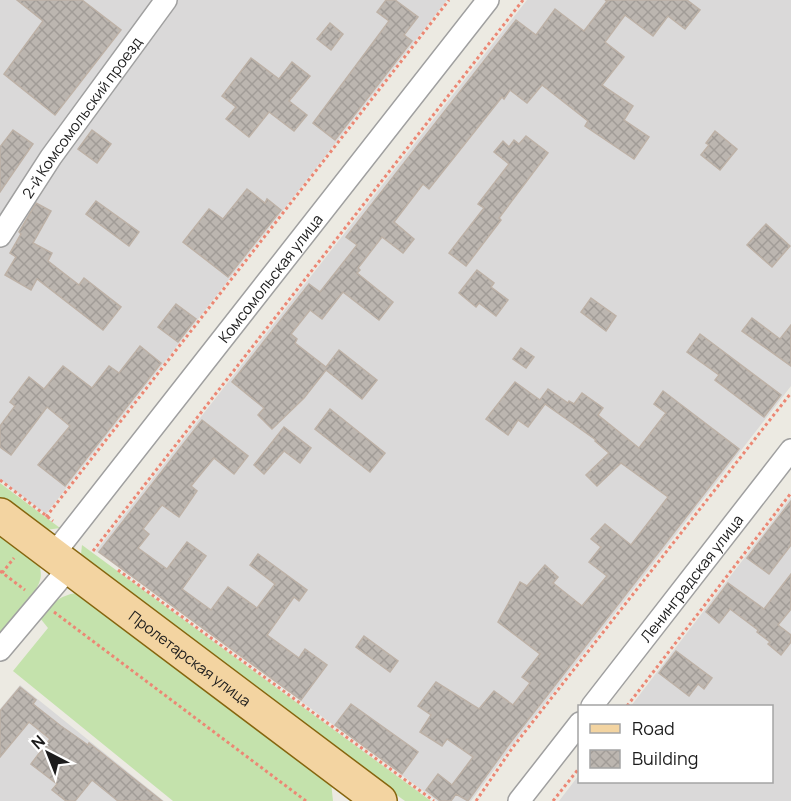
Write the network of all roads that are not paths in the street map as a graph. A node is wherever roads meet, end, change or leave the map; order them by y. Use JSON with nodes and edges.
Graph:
{"nodes":[{"id":1,"x":166,"y":0,"type":"edge"},
{"id":2,"x":488,"y":0,"type":"edge"},
{"id":3,"x":0,"y":236,"type":"edge"},
{"id":4,"x":791,"y":450,"type":"edge"},
{"id":5,"x":0,"y":515,"type":"edge"},
{"id":6,"x":54,"y":542,"type":"junction"},
{"id":7,"x":0,"y":650,"type":"edge"},
{"id":8,"x":593,"y":705,"type":"edge"},
{"id":9,"x":578,"y":724,"type":"edge"},
{"id":10,"x":362,"y":796,"type":"edge"},
{"id":11,"x":519,"y":801,"type":"edge"}],
"edges":[{"from":1,"to":3,"type":"street","name":"2-й Комсомольский проезд"},
{"from":2,"to":6,"type":"street","name":"Комсомольская улица"},
{"from":4,"to":8,"type":"street","name":"Ленинградская улица"},
{"from":5,"to":6,"type":"main road","name":"Пролетарская улица"},
{"from":6,"to":7,"type":"street","name":"Комсомольская улица"},
{"from":6,"to":10,"type":"main road","name":"Пролетарская улица"},
{"from":9,"to":11,"type":"street"}]}
